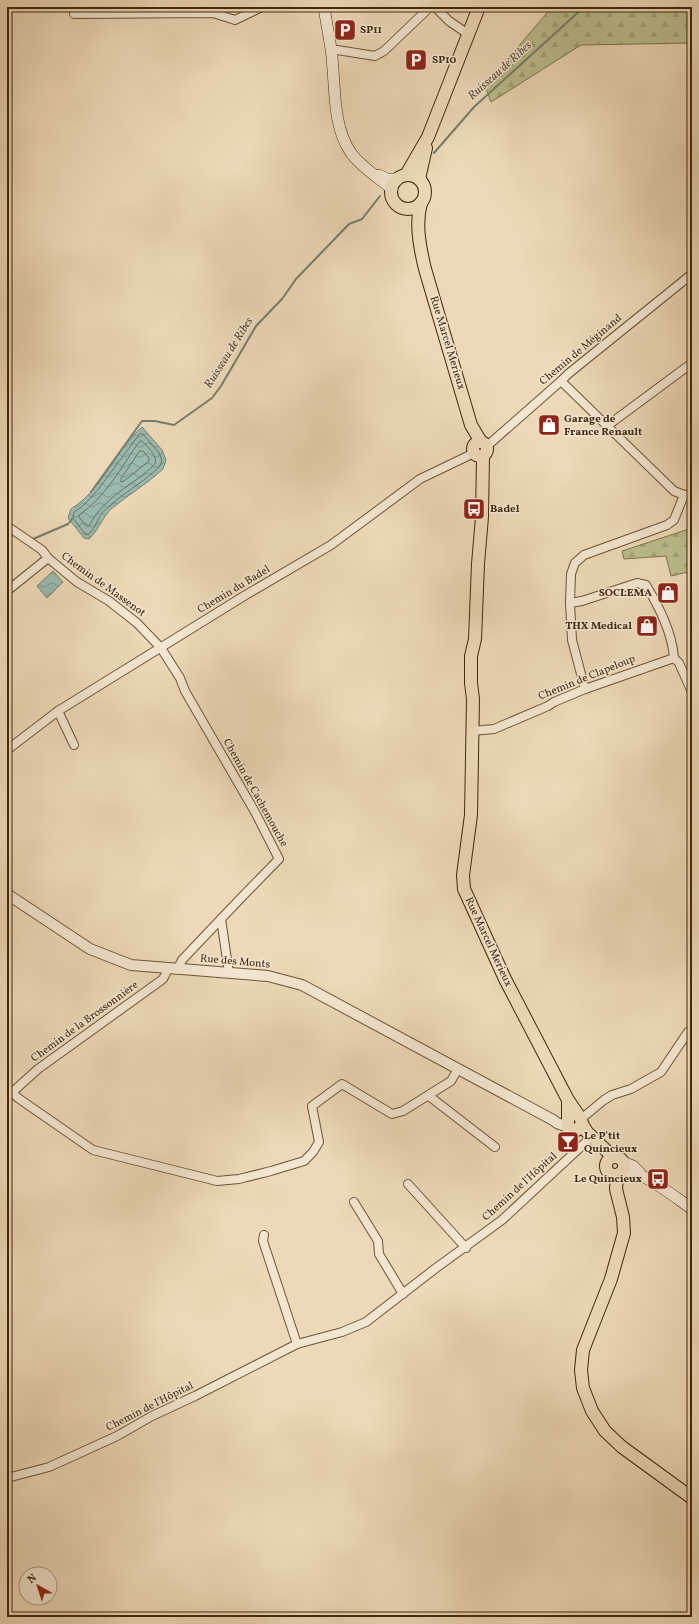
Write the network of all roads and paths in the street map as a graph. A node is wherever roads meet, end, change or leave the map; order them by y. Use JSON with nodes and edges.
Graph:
{"nodes":[{"id":1,"x":262,"y":7,"type":"edge"},
{"id":2,"x":324,"y":7,"type":"edge"},
{"id":3,"x":430,"y":7,"type":"edge"},
{"id":4,"x":435,"y":7,"type":"edge"},
{"id":5,"x":480,"y":7,"type":"edge"},
{"id":6,"x":74,"y":14,"type":"dead end"},
{"id":7,"x":468,"y":34,"type":"junction"},
{"id":8,"x":332,"y":49,"type":"junction"},
{"id":9,"x":428,"y":137,"type":"junction"},
{"id":10,"x":369,"y":171,"type":"junction"},
{"id":11,"x":402,"y":177,"type":"junction"},
{"id":12,"x":419,"y":179,"type":"junction"},
{"id":13,"x":392,"y":189,"type":"junction"},
{"id":14,"x":421,"y":203,"type":"junction"},
{"id":15,"x":405,"y":208,"type":"junction"},
{"id":16,"x":420,"y":241,"type":"junction"},
{"id":17,"x":692,"y":274,"type":"edge"},
{"id":18,"x":692,"y":363,"type":"edge"},
{"id":19,"x":561,"y":381,"type":"junction"},
{"id":20,"x":607,"y":426,"type":"junction"},
{"id":21,"x":481,"y":449,"type":"junction"},
{"id":22,"x":688,"y":495,"type":"edge"},
{"id":23,"x":7,"y":526,"type":"edge"},
{"id":24,"x":48,"y":558,"type":"junction"},
{"id":25,"x":7,"y":591,"type":"edge"},
{"id":26,"x":570,"y":603,"type":"junction"},
{"id":27,"x":161,"y":648,"type":"junction"},
{"id":28,"x":674,"y":658,"type":"junction"},
{"id":29,"x":585,"y":689,"type":"junction"},
{"id":30,"x":692,"y":692,"type":"edge"},
{"id":31,"x":58,"y":711,"type":"junction"},
{"id":32,"x":472,"y":731,"type":"junction"},
{"id":33,"x":74,"y":745,"type":"dead end"},
{"id":34,"x":7,"y":750,"type":"edge"},
{"id":35,"x":7,"y":894,"type":"edge"},
{"id":36,"x":221,"y":919,"type":"junction"},
{"id":37,"x":173,"y":969,"type":"junction"},
{"id":38,"x":229,"y":974,"type":"junction"},
{"id":39,"x":688,"y":1032,"type":"dead end"},
{"id":40,"x":458,"y":1069,"type":"junction"},
{"id":41,"x":10,"y":1095,"type":"edge"},
{"id":42,"x":429,"y":1096,"type":"junction"},
{"id":43,"x":575,"y":1122,"type":"junction"},
{"id":44,"x":587,"y":1141,"type":"junction"},
{"id":45,"x":495,"y":1147,"type":"dead end"},
{"id":46,"x":615,"y":1167,"type":"junction"},
{"id":47,"x":408,"y":1184,"type":"dead end"},
{"id":48,"x":354,"y":1202,"type":"dead end"},
{"id":49,"x":692,"y":1209,"type":"edge"},
{"id":50,"x":264,"y":1235,"type":"dead end"},
{"id":51,"x":466,"y":1248,"type":"junction"},
{"id":52,"x":403,"y":1294,"type":"junction"},
{"id":53,"x":297,"y":1344,"type":"junction"},
{"id":54,"x":7,"y":1478,"type":"edge"},
{"id":55,"x":692,"y":1498,"type":"edge"}],
"edges":[{"from":1,"to":6,"type":"street"},
{"from":2,"to":8,"type":"main road"},
{"from":3,"to":8,"type":"street"},
{"from":4,"to":7,"type":"street"},
{"from":5,"to":7,"type":"main road"},
{"from":7,"to":9,"type":"main road"},
{"from":8,"to":10,"type":"main road"},
{"from":9,"to":11,"type":"main road"},
{"from":9,"to":12,"type":"main road"},
{"from":10,"to":11,"type":"main road"},
{"from":10,"to":13,"type":"main road"},
{"from":11,"to":12,"type":"main road"},
{"from":11,"to":13,"type":"main road"},
{"from":12,"to":14,"type":"main road"},
{"from":13,"to":15,"type":"main road"},
{"from":14,"to":15,"type":"main road"},
{"from":14,"to":16,"type":"main road","name":"Rue Marcel Merieux"},
{"from":15,"to":16,"type":"main road","name":"Rue Marcel Merieux"},
{"from":16,"to":21,"type":"main road","name":"Rue Marcel Merieux"},
{"from":17,"to":19,"type":"street","name":"Chemin de Méginand"},
{"from":18,"to":20,"type":"street"},
{"from":19,"to":20,"type":"street"},
{"from":19,"to":21,"type":"street","name":"Chemin de Méginand"},
{"from":20,"to":22,"type":"street"},
{"from":21,"to":27,"type":"street","name":"Chemin du Badel"},
{"from":21,"to":32,"type":"main road","name":"Rue Marcel Merieux"},
{"from":22,"to":26,"type":"street"},
{"from":23,"to":24,"type":"street","name":"Chemin de Massenot"},
{"from":24,"to":25,"type":"street","name":"Chemin de Massenot"},
{"from":24,"to":27,"type":"street","name":"Chemin de Massenot"},
{"from":26,"to":28,"type":"street"},
{"from":26,"to":29,"type":"street"},
{"from":27,"to":31,"type":"street","name":"Chemin du Badel"},
{"from":27,"to":36,"type":"street","name":"Chemin de Cachemouche"},
{"from":28,"to":29,"type":"street","name":"Chemin de Clapeloup"},
{"from":28,"to":30,"type":"street"},
{"from":29,"to":32,"type":"street","name":"Chemin de Clapeloup"},
{"from":31,"to":33,"type":"street"},
{"from":31,"to":34,"type":"street","name":"Chemin du Badel"},
{"from":32,"to":43,"type":"main road","name":"Rue Marcel Merieux"},
{"from":35,"to":37,"type":"street","name":"Rue des Monts"},
{"from":36,"to":37,"type":"street","name":"Chemin de Cachemouche"},
{"from":36,"to":38,"type":"street"},
{"from":37,"to":38,"type":"street","name":"Rue des Monts"},
{"from":37,"to":41,"type":"street","name":"Chemin de la Brossonnière"},
{"from":38,"to":40,"type":"street","name":"Rue des Monts"},
{"from":39,"to":43,"type":"street"},
{"from":40,"to":42,"type":"street"},
{"from":40,"to":43,"type":"street","name":"Rue des Monts"},
{"from":41,"to":42,"type":"street","name":"Chemin de la Brossonnière"},
{"from":42,"to":45,"type":"street"},
{"from":43,"to":44,"type":"main road","name":"Rue Marcel Merieux"},
{"from":43,"to":46,"type":"main road","name":"Rue Marcel Merieux"},
{"from":44,"to":46,"type":"main road","name":"Rue Marcel Merieux"},
{"from":44,"to":51,"type":"street","name":"Chemin de l'Hôpital"},
{"from":46,"to":49,"type":"main road","name":"Rue Marcel Merieux"},
{"from":46,"to":55,"type":"main road"},
{"from":47,"to":51,"type":"street"},
{"from":48,"to":52,"type":"street"},
{"from":50,"to":53,"type":"street"},
{"from":51,"to":52,"type":"street","name":"Chemin de l'Hôpital"},
{"from":52,"to":53,"type":"street","name":"Chemin de l'Hôpital"},
{"from":53,"to":54,"type":"street","name":"Chemin de l'Hôpital"}]}
